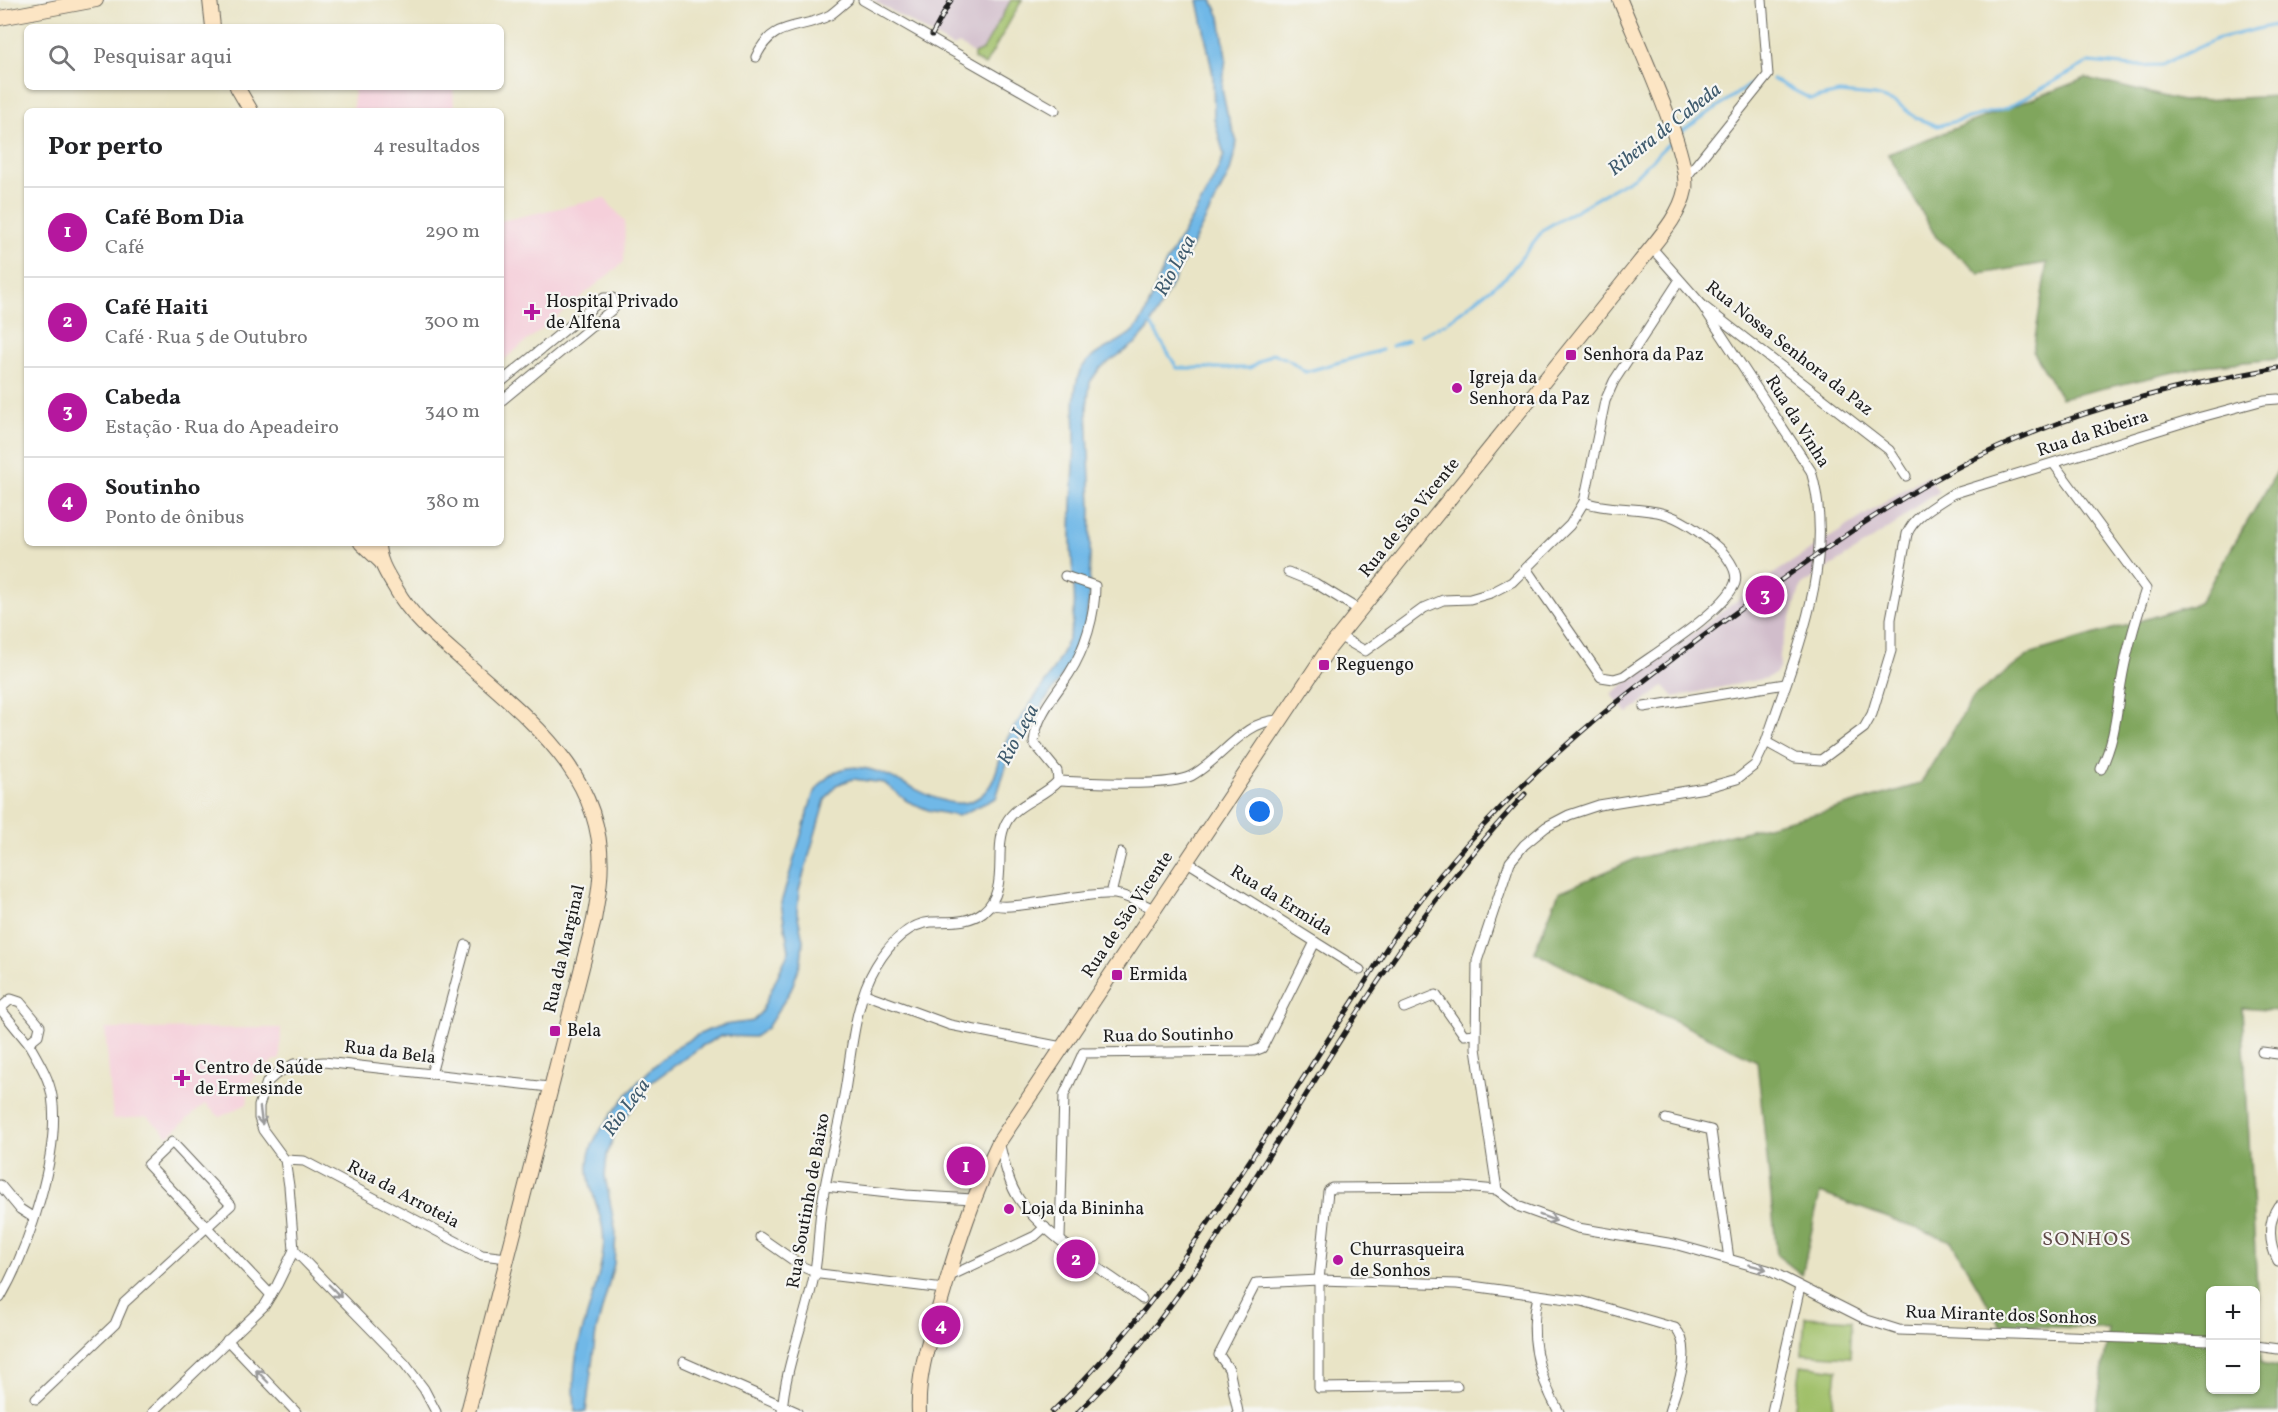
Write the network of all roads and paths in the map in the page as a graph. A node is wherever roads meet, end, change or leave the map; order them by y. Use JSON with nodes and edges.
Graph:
{"nodes":[{"id":1,"x":96,"y":0,"type":"edge"},
{"id":2,"x":210,"y":0,"type":"edge"},
{"id":3,"x":848,"y":0,"type":"edge"},
{"id":4,"x":863,"y":0,"type":"edge"},
{"id":5,"x":1620,"y":0,"type":"edge"},
{"id":6,"x":1762,"y":0,"type":"edge"},
{"id":7,"x":0,"y":18,"type":"edge"},
{"id":8,"x":213,"y":24,"type":"edge"},
{"id":9,"x":756,"y":57,"type":"dead end"},
{"id":10,"x":239,"y":90,"type":"edge"},
{"id":11,"x":249,"y":108,"type":"edge"},
{"id":12,"x":1055,"y":110,"type":"dead end"},
{"id":13,"x":1687,"y":176,"type":"junction"},
{"id":14,"x":1651,"y":248,"type":"junction"},
{"id":15,"x":1679,"y":281,"type":"junction"},
{"id":16,"x":1702,"y":305,"type":"junction"},
{"id":17,"x":548,"y":344,"type":"junction"},
{"id":18,"x":504,"y":380,"type":"edge"},
{"id":19,"x":518,"y":387,"type":"junction"},
{"id":20,"x":504,"y":399,"type":"edge"},
{"id":21,"x":2278,"y":399,"type":"edge"},
{"id":22,"x":2054,"y":464,"type":"junction"},
{"id":23,"x":1906,"y":476,"type":"dead end"},
{"id":24,"x":1584,"y":502,"type":"junction"},
{"id":25,"x":364,"y":546,"type":"edge"},
{"id":26,"x":378,"y":546,"type":"edge"},
{"id":27,"x":381,"y":561,"type":"junction"},
{"id":28,"x":1527,"y":570,"type":"junction"},
{"id":29,"x":1288,"y":572,"type":"dead end"},
{"id":30,"x":1065,"y":576,"type":"dead end"},
{"id":31,"x":1359,"y":610,"type":"junction"},
{"id":32,"x":1339,"y":636,"type":"junction"},
{"id":33,"x":1785,"y":684,"type":"junction"},
{"id":34,"x":1644,"y":707,"type":"dead end"},
{"id":35,"x":1279,"y":720,"type":"junction"},
{"id":36,"x":1766,"y":742,"type":"junction"},
{"id":37,"x":2101,"y":769,"type":"dead end"},
{"id":38,"x":1058,"y":781,"type":"junction"},
{"id":39,"x":1121,"y":854,"type":"dead end"},
{"id":40,"x":1186,"y":861,"type":"junction"},
{"id":41,"x":1111,"y":894,"type":"junction"},
{"id":42,"x":991,"y":904,"type":"junction"},
{"id":43,"x":1154,"y":909,"type":"junction"},
{"id":44,"x":1316,"y":942,"type":"junction"},
{"id":45,"x":466,"y":945,"type":"dead end"},
{"id":46,"x":1360,"y":970,"type":"dead end"},
{"id":47,"x":865,"y":994,"type":"junction"},
{"id":48,"x":1404,"y":1008,"type":"dead end"},
{"id":49,"x":1475,"y":1034,"type":"junction"},
{"id":50,"x":28,"y":1043,"type":"junction"},
{"id":51,"x":1064,"y":1045,"type":"junction"},
{"id":52,"x":2262,"y":1052,"type":"dead end"},
{"id":53,"x":1083,"y":1053,"type":"junction"},
{"id":54,"x":2278,"y":1054,"type":"edge"},
{"id":55,"x":431,"y":1074,"type":"junction"},
{"id":56,"x":549,"y":1088,"type":"junction"},
{"id":57,"x":1666,"y":1119,"type":"dead end"},
{"id":58,"x":999,"y":1142,"type":"junction"},
{"id":59,"x":285,"y":1160,"type":"junction"},
{"id":60,"x":0,"y":1185,"type":"edge"},
{"id":61,"x":825,"y":1186,"type":"junction"},
{"id":62,"x":1497,"y":1190,"type":"junction"},
{"id":63,"x":973,"y":1199,"type":"junction"},
{"id":64,"x":2278,"y":1206,"type":"edge"},
{"id":65,"x":34,"y":1218,"type":"junction"},
{"id":66,"x":1045,"y":1227,"type":"junction"},
{"id":67,"x":206,"y":1229,"type":"junction"},
{"id":68,"x":760,"y":1237,"type":"dead end"},
{"id":69,"x":1060,"y":1238,"type":"junction"},
{"id":70,"x":294,"y":1250,"type":"junction"},
{"id":71,"x":507,"y":1258,"type":"junction"},
{"id":72,"x":1729,"y":1259,"type":"junction"},
{"id":73,"x":2278,"y":1261,"type":"edge"},
{"id":74,"x":815,"y":1272,"type":"junction"},
{"id":75,"x":1319,"y":1280,"type":"junction"},
{"id":76,"x":946,"y":1283,"type":"junction"},
{"id":77,"x":1800,"y":1287,"type":"junction"},
{"id":78,"x":271,"y":1295,"type":"junction"},
{"id":79,"x":1538,"y":1296,"type":"junction"},
{"id":80,"x":0,"y":1298,"type":"edge"},
{"id":81,"x":1142,"y":1299,"type":"dead end"},
{"id":82,"x":227,"y":1340,"type":"junction"},
{"id":83,"x":2206,"y":1341,"type":"edge"},
{"id":84,"x":2260,"y":1347,"type":"edge"},
{"id":85,"x":2278,"y":1349,"type":"edge"},
{"id":86,"x":683,"y":1362,"type":"dead end"},
{"id":87,"x":477,"y":1381,"type":"junction"},
{"id":88,"x":1457,"y":1386,"type":"dead end"},
{"id":89,"x":36,"y":1399,"type":"dead end"},
{"id":90,"x":782,"y":1408,"type":"edge"},
{"id":91,"x":153,"y":1412,"type":"edge"},
{"id":92,"x":296,"y":1412,"type":"edge"},
{"id":93,"x":436,"y":1412,"type":"edge"},
{"id":94,"x":468,"y":1412,"type":"edge"},
{"id":95,"x":474,"y":1412,"type":"edge"},
{"id":96,"x":797,"y":1412,"type":"edge"},
{"id":97,"x":919,"y":1412,"type":"edge"},
{"id":98,"x":1238,"y":1412,"type":"edge"},
{"id":99,"x":1558,"y":1412,"type":"edge"},
{"id":100,"x":1670,"y":1412,"type":"edge"},
{"id":101,"x":1772,"y":1412,"type":"edge"}],
"edges":[{"from":1,"to":7,"type":"main road"},
{"from":2,"to":8,"type":"main road"},
{"from":3,"to":9,"type":"street"},
{"from":4,"to":12,"type":"street"},
{"from":5,"to":13,"type":"main road"},
{"from":6,"to":13,"type":"street"},
{"from":10,"to":11,"type":"main road"},
{"from":13,"to":14,"type":"main road","name":"Rua de São Vicente"},
{"from":14,"to":15,"type":"street","name":"Rua Nossa Senhora da Paz"},
{"from":14,"to":31,"type":"main road","name":"Rua de São Vicente"},
{"from":15,"to":16,"type":"street","name":"Rua Nossa Senhora da Paz"},
{"from":15,"to":24,"type":"street"},
{"from":16,"to":23,"type":"street","name":"Rua Nossa Senhora da Paz"},
{"from":16,"to":33,"type":"street","name":"Rua da Vinha"},
{"from":17,"to":18,"type":"street"},
{"from":17,"to":19,"type":"street"},
{"from":17,"to":19,"type":"street"},
{"from":19,"to":20,"type":"street"},
{"from":21,"to":22,"type":"street","name":"Rua da Ribeira"},
{"from":22,"to":36,"type":"street","name":"Rua da Ribeira"},
{"from":22,"to":37,"type":"street"},
{"from":24,"to":28,"type":"street"},
{"from":24,"to":28,"type":"street"},
{"from":25,"to":27,"type":"main road","name":"Rua da Marginal"},
{"from":26,"to":27,"type":"main road","name":"Rua da Marginal"},
{"from":27,"to":56,"type":"main road","name":"Rua da Marginal"},
{"from":28,"to":32,"type":"street"},
{"from":29,"to":31,"type":"street"},
{"from":30,"to":38,"type":"street"},
{"from":31,"to":32,"type":"main road","name":"Rua de São Vicente"},
{"from":32,"to":35,"type":"main road","name":"Rua de São Vicente"},
{"from":33,"to":34,"type":"street"},
{"from":33,"to":36,"type":"street","name":"Rua da Vinha"},
{"from":35,"to":38,"type":"street"},
{"from":35,"to":40,"type":"main road","name":"Rua de São Vicente"},
{"from":36,"to":49,"type":"street"},
{"from":38,"to":42,"type":"street"},
{"from":39,"to":41,"type":"street"},
{"from":40,"to":43,"type":"main road","name":"Rua de São Vicente"},
{"from":40,"to":44,"type":"street","name":"Rua da Ermida"},
{"from":41,"to":42,"type":"street"},
{"from":41,"to":43,"type":"street"},
{"from":42,"to":47,"type":"street","name":"Rua Soutinho de Baixo"},
{"from":43,"to":51,"type":"main road","name":"Rua de São Vicente"},
{"from":44,"to":46,"type":"street","name":"Rua da Ermida"},
{"from":44,"to":53,"type":"street","name":"Rua do Soutinho"},
{"from":45,"to":55,"type":"street"},
{"from":47,"to":51,"type":"street"},
{"from":47,"to":61,"type":"street","name":"Rua Soutinho de Baixo"},
{"from":48,"to":49,"type":"street"},
{"from":49,"to":62,"type":"street"},
{"from":50,"to":50,"type":"street"},
{"from":50,"to":65,"type":"street"},
{"from":51,"to":53,"type":"street"},
{"from":51,"to":58,"type":"main road","name":"Rua de São Vicente"},
{"from":52,"to":54,"type":"street"},
{"from":53,"to":69,"type":"street","name":"Rua do Soutinho"},
{"from":55,"to":56,"type":"street","name":"Rua da Bela"},
{"from":55,"to":59,"type":"street","name":"Rua da Bela","one_way":true},
{"from":56,"to":71,"type":"main road","name":"Rua da Marginal"},
{"from":57,"to":72,"type":"street"},
{"from":58,"to":63,"type":"main road","name":"Rua de São Vicente"},
{"from":58,"to":66,"type":"street"},
{"from":59,"to":70,"type":"street"},
{"from":59,"to":71,"type":"street","name":"Rua da Arroteia"},
{"from":60,"to":65,"type":"street"},
{"from":61,"to":63,"type":"street"},
{"from":61,"to":74,"type":"street","name":"Rua Soutinho de Baixo"},
{"from":62,"to":72,"type":"street","name":"Rua Mirante dos Sonhos","one_way":true},
{"from":62,"to":75,"type":"street"},
{"from":63,"to":76,"type":"main road","name":"Rua de São Vicente"},
{"from":64,"to":73,"type":"street"},
{"from":65,"to":80,"type":"street"},
{"from":66,"to":69,"type":"street"},
{"from":66,"to":76,"type":"street"},
{"from":67,"to":67,"type":"street"},
{"from":67,"to":78,"type":"street"},
{"from":67,"to":89,"type":"street"},
{"from":68,"to":74,"type":"street"},
{"from":69,"to":81,"type":"street"},
{"from":70,"to":78,"type":"street"},
{"from":70,"to":93,"type":"street","one_way":true},
{"from":71,"to":87,"type":"main road","name":"Rua da Marginal"},
{"from":72,"to":77,"type":"street","name":"Rua Mirante dos Sonhos","one_way":true},
{"from":74,"to":76,"type":"street"},
{"from":74,"to":90,"type":"street","name":"Rua Soutinho de Baixo"},
{"from":75,"to":79,"type":"street"},
{"from":75,"to":88,"type":"street"},
{"from":75,"to":98,"type":"street"},
{"from":76,"to":97,"type":"main road","name":"Rua de São Vicente"},
{"from":77,"to":83,"type":"street","name":"Rua Mirante dos Sonhos"},
{"from":77,"to":101,"type":"street"},
{"from":78,"to":82,"type":"street"},
{"from":79,"to":99,"type":"street"},
{"from":79,"to":100,"type":"street"},
{"from":82,"to":91,"type":"street"},
{"from":92,"to":82,"type":"street","one_way":true},
{"from":84,"to":85,"type":"street"},
{"from":86,"to":90,"type":"street"},
{"from":87,"to":94,"type":"main road","name":"Rua da Marginal"},
{"from":87,"to":95,"type":"main road","name":"Rua da Marginal"},
{"from":90,"to":96,"type":"street"}]}
